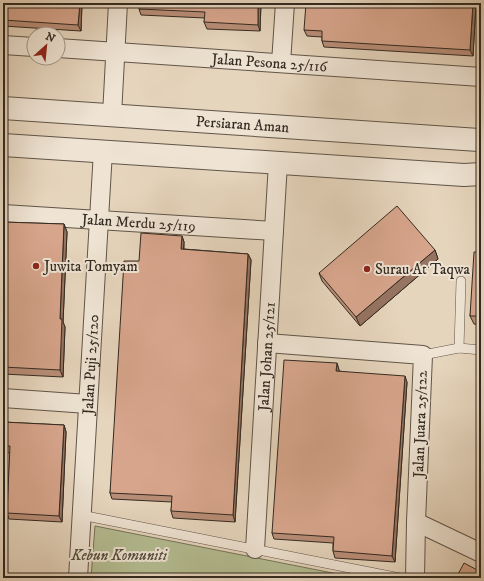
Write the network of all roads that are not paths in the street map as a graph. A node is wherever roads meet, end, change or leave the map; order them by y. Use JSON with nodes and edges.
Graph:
{"nodes":[{"id":1,"x":118,"y":3,"type":"edge"},
{"id":2,"x":285,"y":3,"type":"edge"},
{"id":3,"x":3,"y":45,"type":"edge"},
{"id":4,"x":26,"y":46,"type":"edge"},
{"id":5,"x":66,"y":49,"type":"edge"},
{"id":6,"x":115,"y":52,"type":"junction"},
{"id":7,"x":281,"y":63,"type":"junction"},
{"id":8,"x":481,"y":77,"type":"edge"},
{"id":9,"x":3,"y":108,"type":"edge"},
{"id":10,"x":112,"y":115,"type":"junction"},
{"id":11,"x":481,"y":141,"type":"edge"},
{"id":12,"x":3,"y":145,"type":"edge"},
{"id":13,"x":102,"y":151,"type":"junction"},
{"id":14,"x":278,"y":163,"type":"junction"},
{"id":15,"x":481,"y":174,"type":"edge"},
{"id":16,"x":3,"y":214,"type":"edge"},
{"id":17,"x":98,"y":220,"type":"junction"},
{"id":18,"x":274,"y":231,"type":"junction"},
{"id":19,"x":461,"y":281,"type":"dead end"},
{"id":20,"x":267,"y":343,"type":"junction"},
{"id":21,"x":459,"y":348,"type":"junction"},
{"id":22,"x":481,"y":350,"type":"edge"},
{"id":23,"x":423,"y":355,"type":"junction"},
{"id":24,"x":3,"y":398,"type":"edge"},
{"id":25,"x":88,"y":404,"type":"junction"},
{"id":26,"x":81,"y":515,"type":"junction"},
{"id":27,"x":416,"y":522,"type":"junction"},
{"id":28,"x":255,"y":549,"type":"junction"},
{"id":29,"x":481,"y":553,"type":"edge"},
{"id":30,"x":78,"y":578,"type":"edge"},
{"id":31,"x":400,"y":578,"type":"edge"},
{"id":32,"x":415,"y":578,"type":"edge"}],
"edges":[{"from":1,"to":6,"type":"street"},
{"from":2,"to":7,"type":"street"},
{"from":3,"to":4,"type":"street"},
{"from":5,"to":6,"type":"street","name":"Jalan Pesona 25/116"},
{"from":6,"to":7,"type":"street","name":"Jalan Pesona 25/116"},
{"from":6,"to":10,"type":"street"},
{"from":7,"to":8,"type":"street","name":"Jalan Pesona 25/116"},
{"from":9,"to":10,"type":"street","name":"Persiaran Aman"},
{"from":10,"to":11,"type":"street","name":"Persiaran Aman"},
{"from":12,"to":13,"type":"street"},
{"from":13,"to":14,"type":"street"},
{"from":13,"to":17,"type":"street","name":"Jalan Puji 25/120"},
{"from":14,"to":15,"type":"street"},
{"from":14,"to":18,"type":"street","name":"Jalan Johan 25/121"},
{"from":16,"to":17,"type":"street","name":"Jalan Merdu 25/119"},
{"from":17,"to":18,"type":"street","name":"Jalan Merdu 25/119"},
{"from":17,"to":25,"type":"street","name":"Jalan Puji 25/120"},
{"from":18,"to":20,"type":"street","name":"Jalan Johan 25/121"},
{"from":19,"to":21,"type":"lane"},
{"from":20,"to":23,"type":"street","name":"Jalan Juara 25/122"},
{"from":20,"to":28,"type":"street","name":"Jalan Johan 25/121"},
{"from":21,"to":22,"type":"lane"},
{"from":21,"to":23,"type":"lane"},
{"from":23,"to":27,"type":"street","name":"Jalan Juara 25/122"},
{"from":24,"to":25,"type":"street"},
{"from":25,"to":26,"type":"street","name":"Jalan Puji 25/120"},
{"from":26,"to":28,"type":"lane"},
{"from":26,"to":30,"type":"street","name":"Jalan Puji 25/120"},
{"from":27,"to":29,"type":"street"},
{"from":27,"to":32,"type":"street","name":"Jalan Juara 25/122"},
{"from":28,"to":31,"type":"lane"}]}
